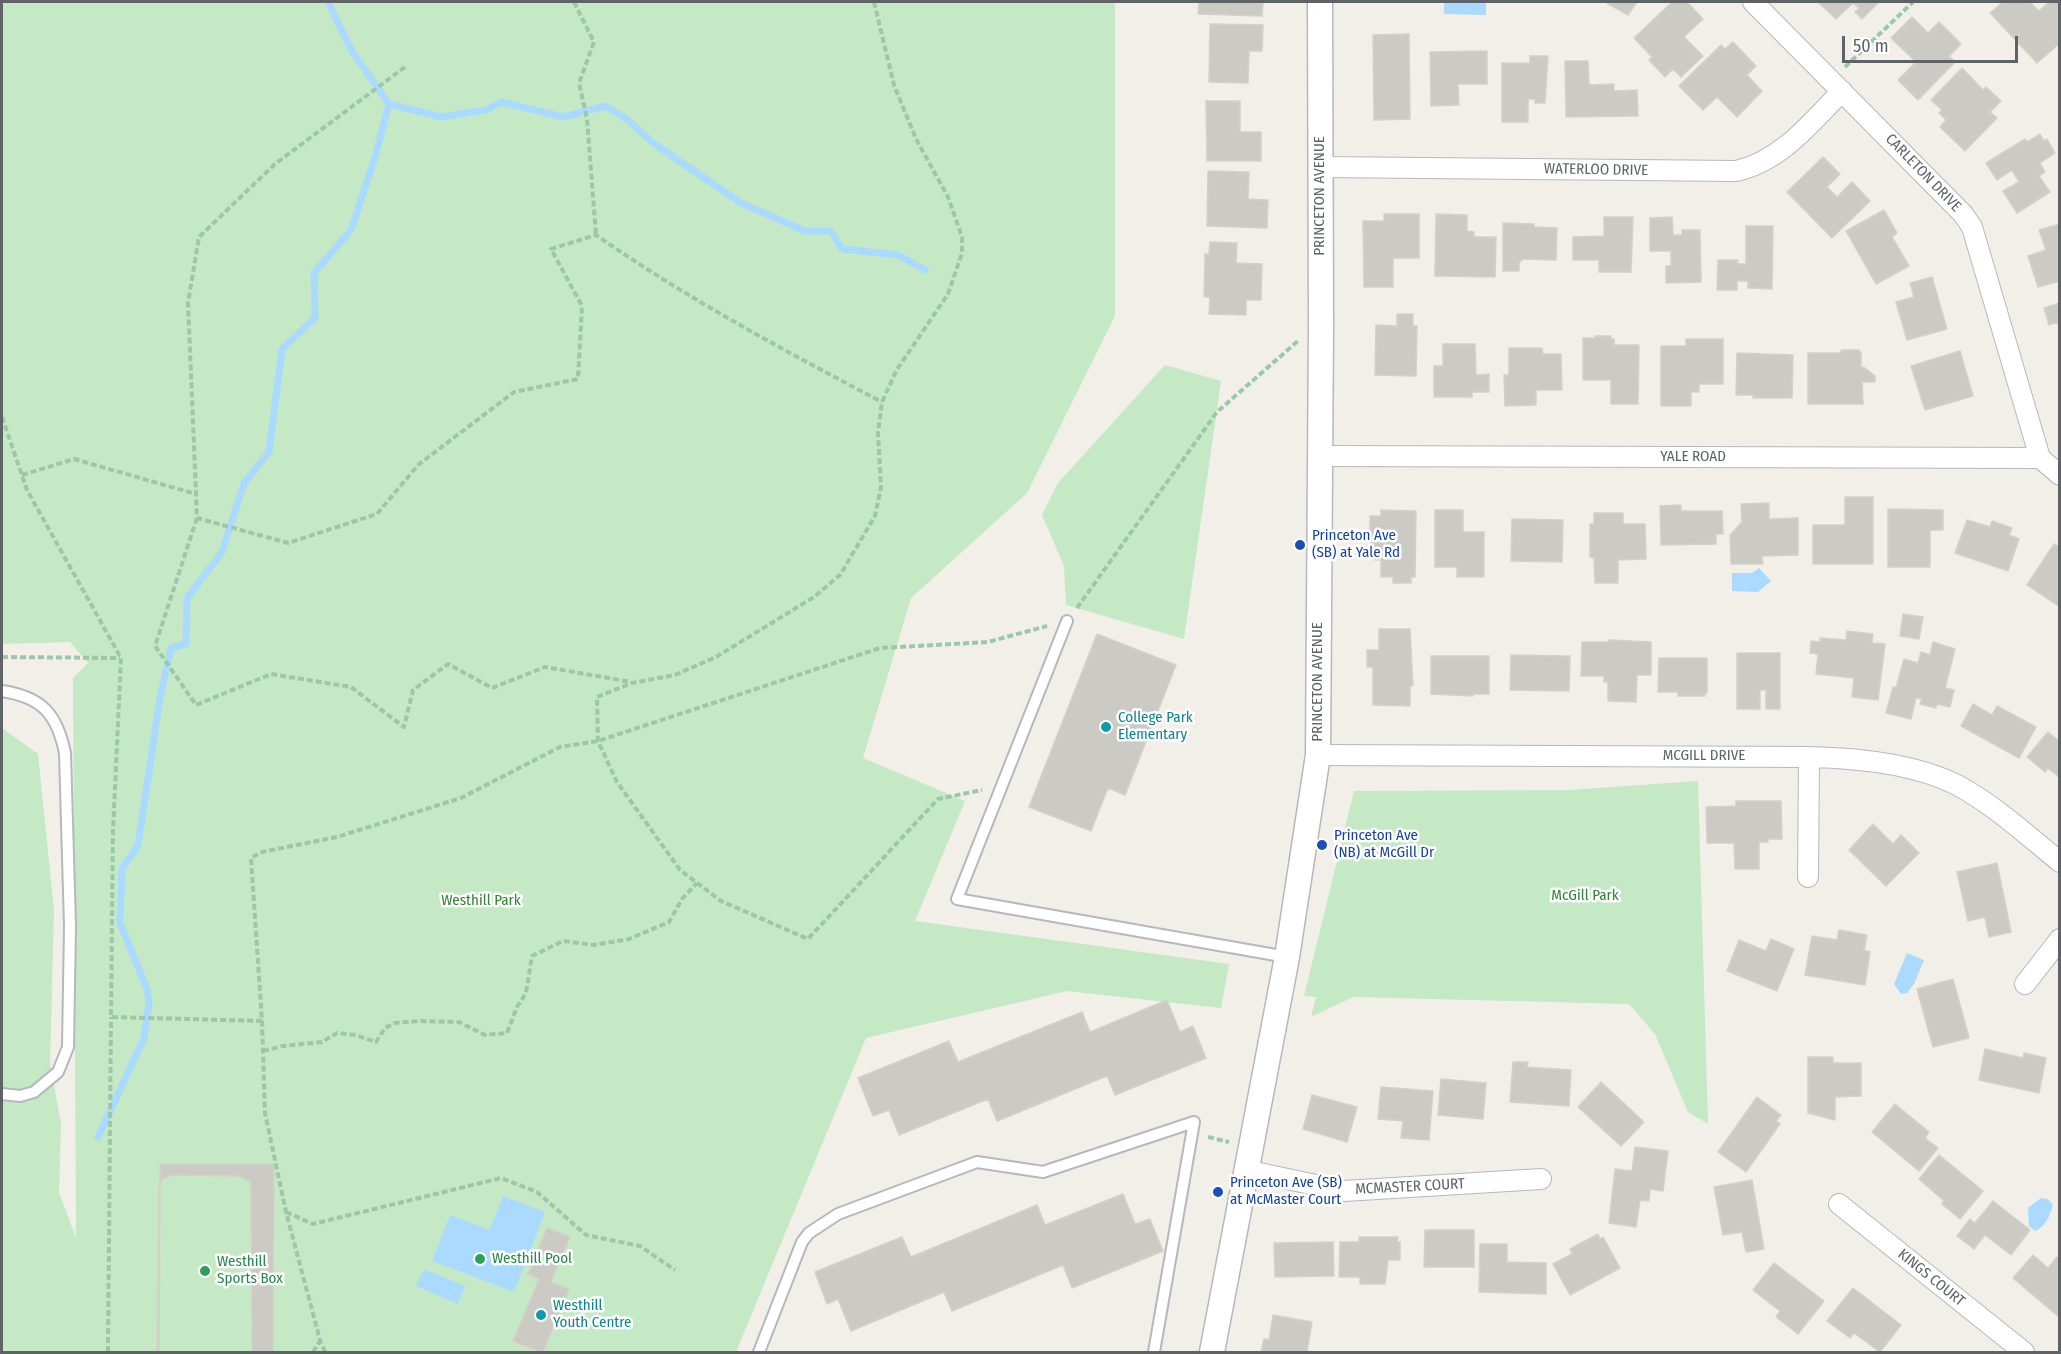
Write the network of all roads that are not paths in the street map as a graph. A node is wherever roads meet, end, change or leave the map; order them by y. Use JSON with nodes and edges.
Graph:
{"nodes":[{"id":1,"x":1320,"y":2,"type":"edge"},
{"id":2,"x":1753,"y":2,"type":"edge"},
{"id":3,"x":1842,"y":91,"type":"junction"},
{"id":4,"x":1320,"y":167,"type":"junction"},
{"id":5,"x":1320,"y":456,"type":"junction"},
{"id":6,"x":2040,"y":458,"type":"junction"},
{"id":7,"x":2060,"y":475,"type":"edge"},
{"id":8,"x":1067,"y":621,"type":"road end"},
{"id":9,"x":2,"y":691,"type":"edge"},
{"id":10,"x":1318,"y":755,"type":"junction"},
{"id":11,"x":1809,"y":757,"type":"junction"},
{"id":12,"x":2060,"y":862,"type":"edge"},
{"id":13,"x":1808,"y":877,"type":"dead end"},
{"id":14,"x":2060,"y":939,"type":"edge"},
{"id":15,"x":1287,"y":957,"type":"junction"},
{"id":16,"x":2025,"y":984,"type":"dead end"},
{"id":17,"x":2,"y":1094,"type":"edge"},
{"id":18,"x":1245,"y":1170,"type":"junction"},
{"id":19,"x":1541,"y":1179,"type":"dead end"},
{"id":20,"x":1839,"y":1204,"type":"dead end"},
{"id":21,"x":759,"y":1353,"type":"edge"},
{"id":22,"x":1154,"y":1353,"type":"edge"},
{"id":23,"x":1212,"y":1353,"type":"edge"},
{"id":24,"x":2024,"y":1353,"type":"edge"}],
"edges":[{"from":1,"to":4,"type":"street","name":"PRINCETON AVENUE"},
{"from":2,"to":3,"type":"street","name":"CARLETON DRIVE"},
{"from":3,"to":4,"type":"street","name":"WATERLOO DRIVE"},
{"from":3,"to":6,"type":"street","name":"CARLETON DRIVE"},
{"from":4,"to":5,"type":"street","name":"PRINCETON AVENUE"},
{"from":5,"to":6,"type":"street","name":"YALE ROAD"},
{"from":5,"to":10,"type":"street","name":"PRINCETON AVENUE"},
{"from":6,"to":7,"type":"street"},
{"from":8,"to":15,"type":"lane"},
{"from":9,"to":17,"type":"lane"},
{"from":10,"to":11,"type":"street","name":"MCGILL DRIVE"},
{"from":10,"to":15,"type":"street","name":"PRINCETON AVENUE"},
{"from":11,"to":12,"type":"street","name":"MCGILL DRIVE"},
{"from":11,"to":13,"type":"street"},
{"from":14,"to":16,"type":"street"},
{"from":15,"to":18,"type":"street","name":"PRINCETON AVENUE"},
{"from":18,"to":19,"type":"street","name":"MCMASTER COURT"},
{"from":18,"to":23,"type":"street","name":"PRINCETON AVENUE"},
{"from":20,"to":24,"type":"street","name":"KINGS COURT"},
{"from":21,"to":22,"type":"lane"}]}
